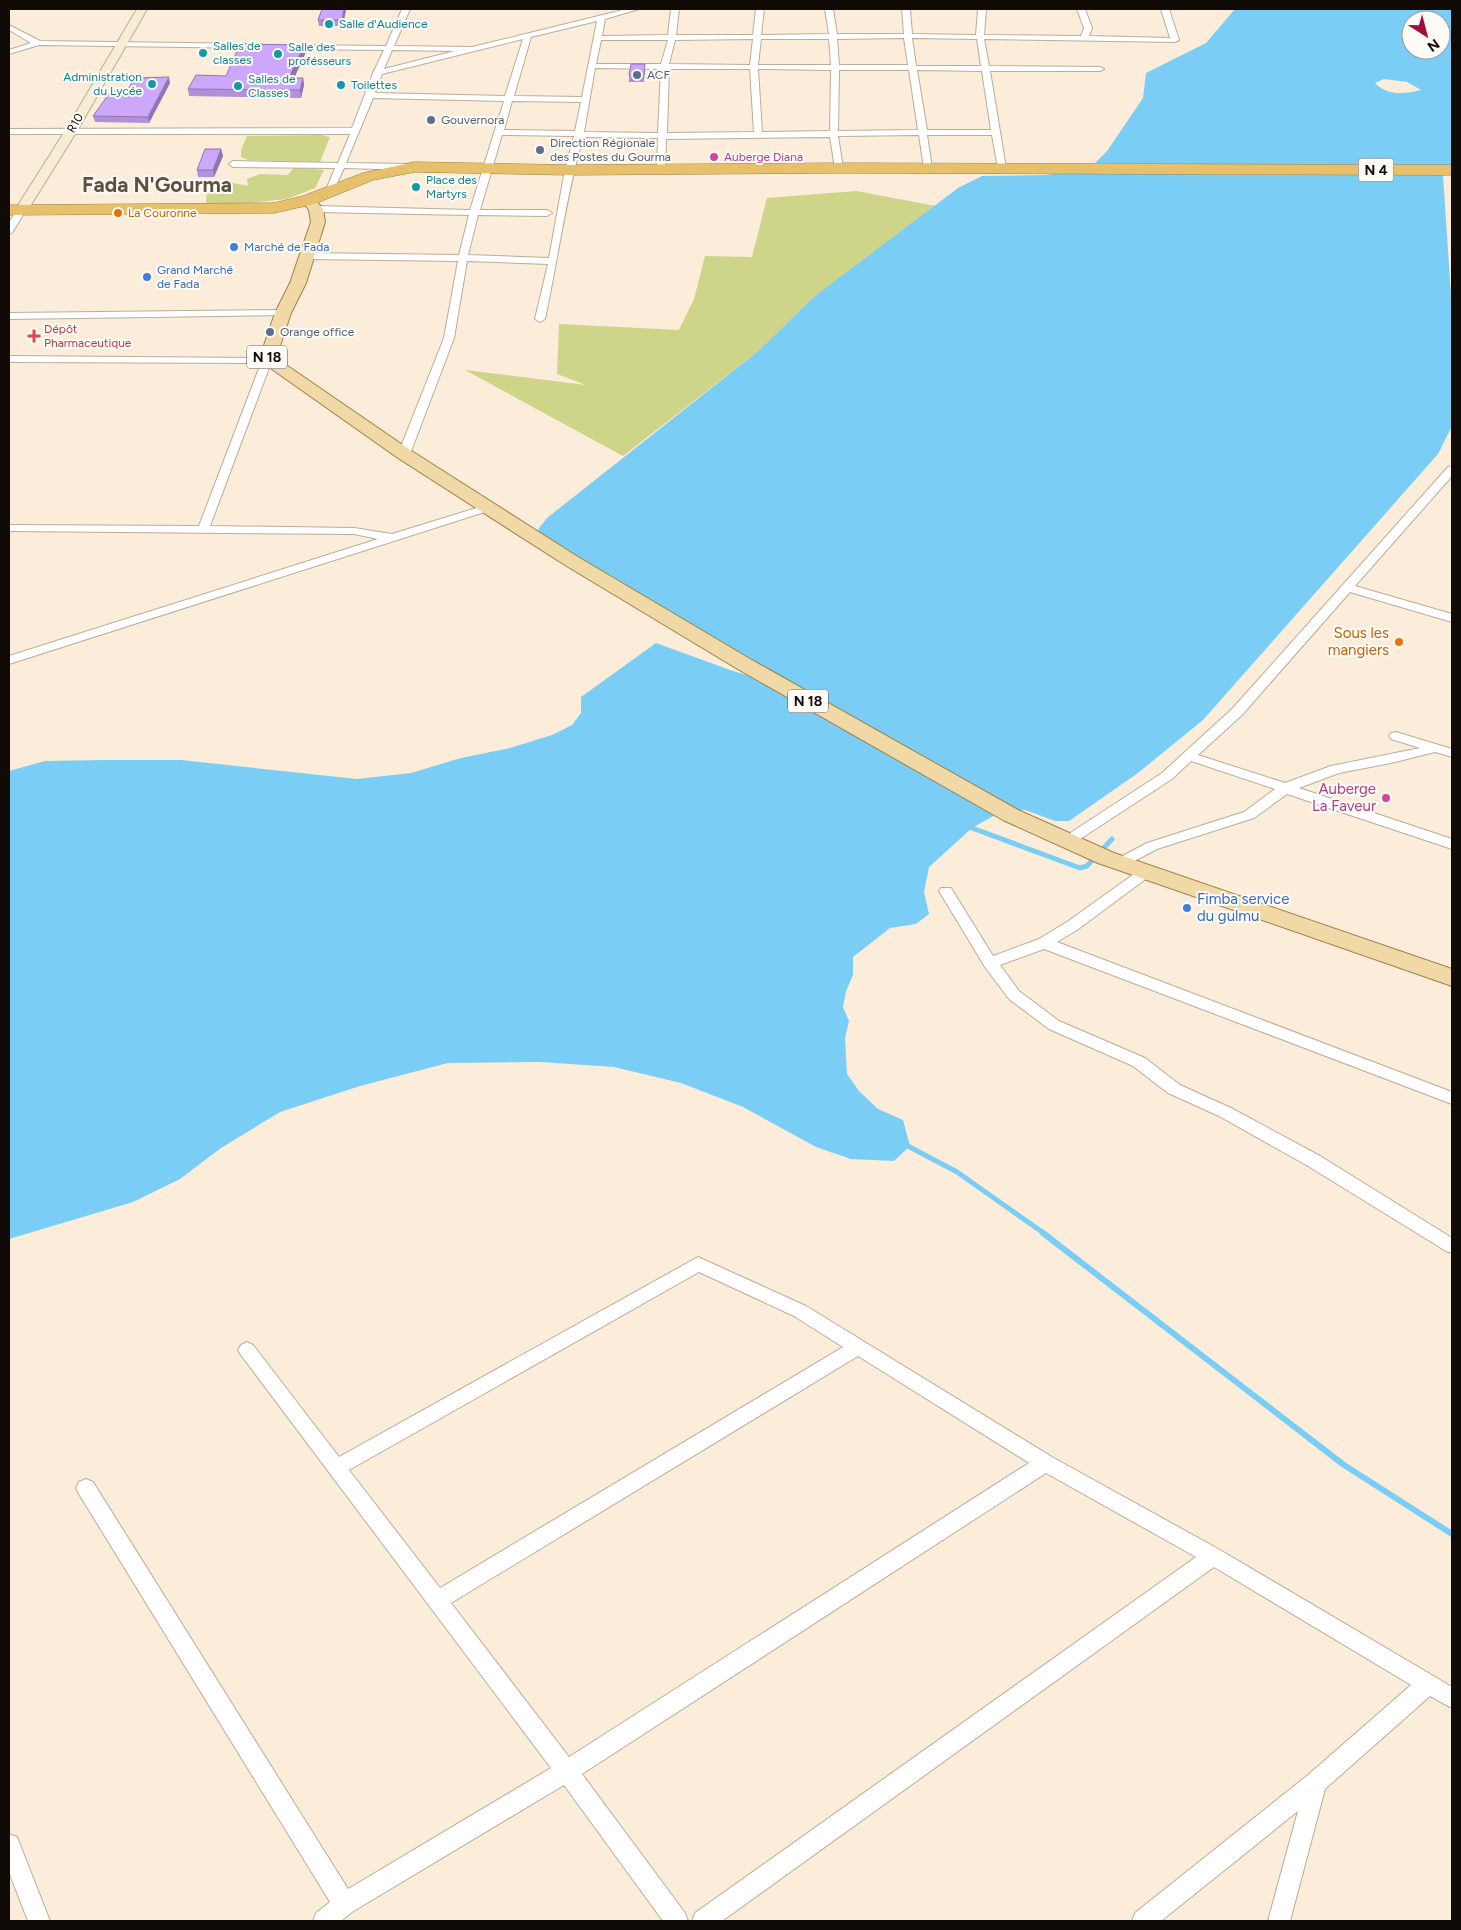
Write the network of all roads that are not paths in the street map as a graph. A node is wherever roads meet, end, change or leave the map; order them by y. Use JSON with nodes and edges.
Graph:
{"nodes":[{"id":1,"x":142,"y":9,"type":"edge"},
{"id":2,"x":406,"y":9,"type":"edge"},
{"id":3,"x":635,"y":9,"type":"edge"},
{"id":4,"x":675,"y":9,"type":"edge"},
{"id":5,"x":760,"y":9,"type":"edge"},
{"id":6,"x":828,"y":9,"type":"edge"},
{"id":7,"x":906,"y":9,"type":"edge"},
{"id":8,"x":982,"y":9,"type":"edge"},
{"id":9,"x":1081,"y":9,"type":"edge"},
{"id":10,"x":1165,"y":9,"type":"edge"},
{"id":11,"x":601,"y":18,"type":"junction"},
{"id":12,"x":9,"y":26,"type":"edge"},
{"id":13,"x":528,"y":36,"type":"junction"},
{"id":14,"x":756,"y":36,"type":"junction"},
{"id":15,"x":908,"y":36,"type":"junction"},
{"id":16,"x":832,"y":37,"type":"junction"},
{"id":17,"x":980,"y":37,"type":"junction"},
{"id":18,"x":596,"y":38,"type":"junction"},
{"id":19,"x":672,"y":38,"type":"junction"},
{"id":20,"x":1084,"y":38,"type":"junction"},
{"id":21,"x":38,"y":43,"type":"junction"},
{"id":22,"x":120,"y":45,"type":"junction"},
{"id":23,"x":269,"y":46,"type":"edge"},
{"id":24,"x":279,"y":46,"type":"edge"},
{"id":25,"x":388,"y":47,"type":"junction"},
{"id":26,"x":470,"y":49,"type":"junction"},
{"id":27,"x":9,"y":52,"type":"edge"},
{"id":28,"x":591,"y":66,"type":"junction"},
{"id":29,"x":666,"y":66,"type":"junction"},
{"id":30,"x":754,"y":66,"type":"junction"},
{"id":31,"x":835,"y":68,"type":"junction"},
{"id":32,"x":914,"y":68,"type":"junction"},
{"id":33,"x":985,"y":68,"type":"junction"},
{"id":34,"x":1100,"y":69,"type":"dead end"},
{"id":35,"x":377,"y":73,"type":"junction"},
{"id":36,"x":371,"y":95,"type":"junction"},
{"id":37,"x":510,"y":97,"type":"junction"},
{"id":38,"x":585,"y":100,"type":"junction"},
{"id":39,"x":71,"y":131,"type":"junction"},
{"id":40,"x":355,"y":131,"type":"junction"},
{"id":41,"x":9,"y":132,"type":"edge"},
{"id":42,"x":498,"y":132,"type":"junction"},
{"id":43,"x":922,"y":132,"type":"junction"},
{"id":44,"x":996,"y":132,"type":"junction"},
{"id":45,"x":579,"y":134,"type":"junction"},
{"id":46,"x":834,"y":134,"type":"junction"},
{"id":47,"x":758,"y":135,"type":"junction"},
{"id":48,"x":663,"y":136,"type":"junction"},
{"id":49,"x":233,"y":164,"type":"dead end"},
{"id":50,"x":342,"y":166,"type":"junction"},
{"id":51,"x":415,"y":167,"type":"junction"},
{"id":52,"x":489,"y":168,"type":"junction"},
{"id":53,"x":839,"y":168,"type":"junction"},
{"id":54,"x":928,"y":168,"type":"junction"},
{"id":55,"x":1002,"y":168,"type":"junction"},
{"id":56,"x":661,"y":169,"type":"junction"},
{"id":57,"x":569,"y":170,"type":"junction"},
{"id":58,"x":1452,"y":170,"type":"edge"},
{"id":59,"x":330,"y":190,"type":"junction"},
{"id":60,"x":312,"y":205,"type":"junction"},
{"id":61,"x":15,"y":210,"type":"edge"},
{"id":62,"x":474,"y":213,"type":"junction"},
{"id":63,"x":547,"y":213,"type":"dead end"},
{"id":64,"x":9,"y":231,"type":"edge"},
{"id":65,"x":307,"y":256,"type":"junction"},
{"id":66,"x":463,"y":258,"type":"junction"},
{"id":67,"x":553,"y":261,"type":"junction"},
{"id":68,"x":283,"y":313,"type":"junction"},
{"id":69,"x":9,"y":316,"type":"edge"},
{"id":70,"x":540,"y":319,"type":"dead end"},
{"id":71,"x":9,"y":359,"type":"edge"},
{"id":72,"x":267,"y":360,"type":"junction"},
{"id":73,"x":404,"y":454,"type":"junction"},
{"id":74,"x":1452,"y":469,"type":"edge"},
{"id":75,"x":488,"y":508,"type":"junction"},
{"id":76,"x":9,"y":528,"type":"edge"},
{"id":77,"x":203,"y":530,"type":"junction"},
{"id":78,"x":394,"y":538,"type":"junction"},
{"id":79,"x":1347,"y":587,"type":"junction"},
{"id":80,"x":1452,"y":618,"type":"edge"},
{"id":81,"x":9,"y":660,"type":"edge"},
{"id":82,"x":1396,"y":736,"type":"dead end"},
{"id":83,"x":1435,"y":748,"type":"junction"},
{"id":84,"x":1452,"y":754,"type":"edge"},
{"id":85,"x":1189,"y":756,"type":"junction"},
{"id":86,"x":1286,"y":788,"type":"junction"},
{"id":87,"x":1066,"y":842,"type":"junction"},
{"id":88,"x":1452,"y":844,"type":"edge"},
{"id":89,"x":1105,"y":858,"type":"junction"},
{"id":90,"x":1146,"y":872,"type":"junction"},
{"id":91,"x":946,"y":890,"type":"dead end"},
{"id":92,"x":1044,"y":943,"type":"junction"},
{"id":93,"x":990,"y":963,"type":"junction"},
{"id":94,"x":1452,"y":978,"type":"edge"},
{"id":95,"x":1452,"y":1098,"type":"edge"},
{"id":96,"x":1452,"y":1246,"type":"edge"},
{"id":97,"x":859,"y":1346,"type":"junction"},
{"id":98,"x":247,"y":1350,"type":"dead end"},
{"id":99,"x":1045,"y":1463,"type":"junction"},
{"id":100,"x":336,"y":1468,"type":"junction"},
{"id":101,"x":86,"y":1488,"type":"dead end"},
{"id":102,"x":1212,"y":1556,"type":"junction"},
{"id":103,"x":436,"y":1601,"type":"junction"},
{"id":104,"x":1428,"y":1684,"type":"junction"},
{"id":105,"x":1452,"y":1698,"type":"edge"},
{"id":106,"x":567,"y":1771,"type":"junction"},
{"id":107,"x":1316,"y":1783,"type":"junction"},
{"id":108,"x":9,"y":1845,"type":"edge"},
{"id":109,"x":344,"y":1904,"type":"junction"},
{"id":110,"x":39,"y":1921,"type":"edge"},
{"id":111,"x":324,"y":1921,"type":"edge"},
{"id":112,"x":676,"y":1921,"type":"edge"},
{"id":113,"x":703,"y":1921,"type":"edge"},
{"id":114,"x":1143,"y":1921,"type":"edge"},
{"id":115,"x":1279,"y":1921,"type":"edge"}],
"edges":[{"from":1,"to":22,"type":"main road","name":"R10"},
{"from":2,"to":25,"type":"street"},
{"from":3,"to":11,"type":"street"},
{"from":4,"to":19,"type":"street"},
{"from":5,"to":14,"type":"street"},
{"from":6,"to":16,"type":"street"},
{"from":7,"to":15,"type":"street"},
{"from":8,"to":17,"type":"street"},
{"from":9,"to":20,"type":"street"},
{"from":10,"to":20,"type":"street"},
{"from":11,"to":13,"type":"street"},
{"from":11,"to":18,"type":"street"},
{"from":12,"to":21,"type":"street"},
{"from":13,"to":26,"type":"street"},
{"from":13,"to":37,"type":"street"},
{"from":14,"to":16,"type":"street"},
{"from":14,"to":19,"type":"street"},
{"from":14,"to":30,"type":"street"},
{"from":15,"to":16,"type":"street"},
{"from":15,"to":17,"type":"street"},
{"from":15,"to":32,"type":"street"},
{"from":16,"to":31,"type":"street"},
{"from":17,"to":20,"type":"street"},
{"from":17,"to":33,"type":"street"},
{"from":18,"to":19,"type":"street"},
{"from":18,"to":28,"type":"street"},
{"from":19,"to":29,"type":"street"},
{"from":21,"to":22,"type":"street"},
{"from":21,"to":27,"type":"street"},
{"from":22,"to":23,"type":"street"},
{"from":22,"to":39,"type":"main road","name":"R10"},
{"from":24,"to":25,"type":"street"},
{"from":25,"to":26,"type":"street"},
{"from":25,"to":35,"type":"street"},
{"from":26,"to":35,"type":"street"},
{"from":28,"to":29,"type":"street"},
{"from":28,"to":38,"type":"street"},
{"from":29,"to":30,"type":"street"},
{"from":29,"to":48,"type":"street"},
{"from":30,"to":31,"type":"street"},
{"from":30,"to":47,"type":"street"},
{"from":31,"to":32,"type":"street"},
{"from":31,"to":46,"type":"street"},
{"from":32,"to":33,"type":"street"},
{"from":32,"to":43,"type":"street"},
{"from":33,"to":34,"type":"street"},
{"from":33,"to":44,"type":"street"},
{"from":35,"to":36,"type":"street"},
{"from":36,"to":37,"type":"street"},
{"from":36,"to":40,"type":"street"},
{"from":37,"to":38,"type":"street"},
{"from":37,"to":42,"type":"street"},
{"from":38,"to":45,"type":"street"},
{"from":39,"to":40,"type":"street"},
{"from":39,"to":41,"type":"street"},
{"from":39,"to":61,"type":"main road","name":"R10"},
{"from":40,"to":50,"type":"street"},
{"from":42,"to":45,"type":"street"},
{"from":42,"to":52,"type":"street"},
{"from":43,"to":44,"type":"street"},
{"from":43,"to":46,"type":"street"},
{"from":43,"to":54,"type":"street"},
{"from":44,"to":55,"type":"street"},
{"from":45,"to":48,"type":"street"},
{"from":45,"to":57,"type":"street"},
{"from":46,"to":47,"type":"street"},
{"from":46,"to":53,"type":"street"},
{"from":47,"to":48,"type":"street"},
{"from":48,"to":56,"type":"street"},
{"from":49,"to":50,"type":"street"},
{"from":50,"to":51,"type":"street"},
{"from":50,"to":59,"type":"street"},
{"from":51,"to":52,"type":"highway","number":"N 4"},
{"from":51,"to":59,"type":"highway","number":"N 4"},
{"from":52,"to":57,"type":"highway","number":"N 4"},
{"from":52,"to":62,"type":"street"},
{"from":53,"to":54,"type":"highway","number":"N 4"},
{"from":53,"to":56,"type":"highway","number":"N 4"},
{"from":54,"to":55,"type":"highway","number":"N 4"},
{"from":55,"to":58,"type":"highway","number":"N 4"},
{"from":56,"to":57,"type":"highway","number":"N 4"},
{"from":57,"to":67,"type":"street"},
{"from":59,"to":60,"type":"highway","number":"N 4"},
{"from":60,"to":61,"type":"highway","number":"N 4"},
{"from":60,"to":62,"type":"street"},
{"from":60,"to":65,"type":"main road","number":"N 18"},
{"from":61,"to":64,"type":"street"},
{"from":62,"to":63,"type":"street"},
{"from":62,"to":66,"type":"street"},
{"from":65,"to":66,"type":"street"},
{"from":65,"to":68,"type":"main road","number":"N 18"},
{"from":66,"to":67,"type":"street"},
{"from":66,"to":73,"type":"street"},
{"from":67,"to":70,"type":"street"},
{"from":68,"to":69,"type":"street"},
{"from":68,"to":72,"type":"main road","number":"N 18"},
{"from":71,"to":72,"type":"street"},
{"from":72,"to":73,"type":"main road","number":"N 18"},
{"from":72,"to":77,"type":"street"},
{"from":73,"to":75,"type":"main road","number":"N 18"},
{"from":74,"to":79,"type":"street"},
{"from":75,"to":78,"type":"street"},
{"from":75,"to":87,"type":"main road","number":"N 18"},
{"from":76,"to":77,"type":"street"},
{"from":77,"to":78,"type":"street"},
{"from":78,"to":81,"type":"street"},
{"from":79,"to":80,"type":"street"},
{"from":79,"to":85,"type":"street"},
{"from":82,"to":83,"type":"street"},
{"from":83,"to":84,"type":"street"},
{"from":83,"to":86,"type":"street"},
{"from":85,"to":86,"type":"street"},
{"from":85,"to":87,"type":"street"},
{"from":86,"to":88,"type":"street"},
{"from":86,"to":89,"type":"street"},
{"from":87,"to":89,"type":"main road","number":"N 18"},
{"from":89,"to":90,"type":"main road","number":"N 18"},
{"from":90,"to":92,"type":"street"},
{"from":90,"to":94,"type":"main road","number":"N 18"},
{"from":91,"to":93,"type":"street"},
{"from":92,"to":93,"type":"street"},
{"from":92,"to":95,"type":"street"},
{"from":93,"to":96,"type":"street"},
{"from":97,"to":99,"type":"street"},
{"from":97,"to":100,"type":"street"},
{"from":97,"to":103,"type":"street"},
{"from":98,"to":100,"type":"street"},
{"from":99,"to":102,"type":"street"},
{"from":99,"to":106,"type":"street"},
{"from":100,"to":103,"type":"street"},
{"from":101,"to":109,"type":"street"},
{"from":102,"to":104,"type":"street"},
{"from":102,"to":113,"type":"street"},
{"from":103,"to":106,"type":"street"},
{"from":104,"to":105,"type":"street"},
{"from":104,"to":107,"type":"street"},
{"from":106,"to":109,"type":"street"},
{"from":106,"to":112,"type":"street"},
{"from":107,"to":114,"type":"street"},
{"from":107,"to":115,"type":"street"},
{"from":108,"to":110,"type":"street"},
{"from":109,"to":111,"type":"street"}]}
